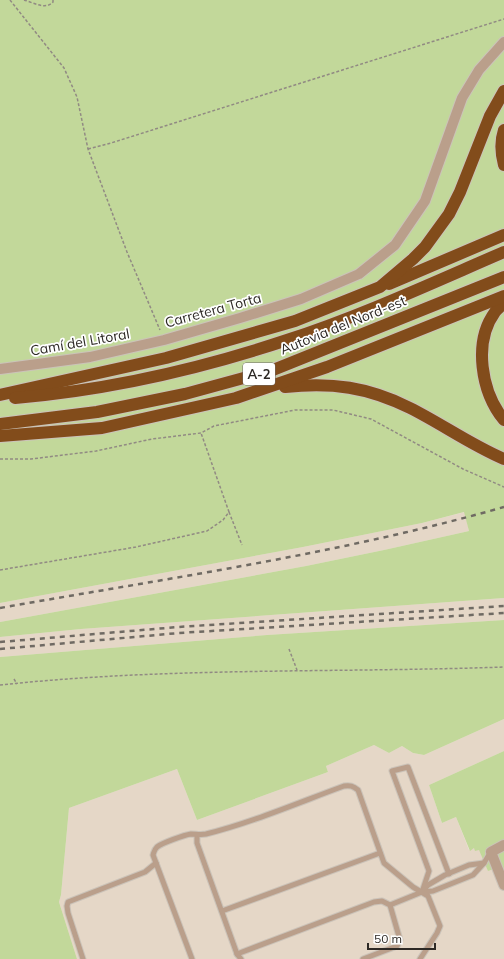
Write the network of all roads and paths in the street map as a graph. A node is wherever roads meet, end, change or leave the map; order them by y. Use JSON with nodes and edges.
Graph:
{"nodes":[{"id":1,"x":10,"y":0,"type":"edge"},
{"id":2,"x":24,"y":0,"type":"edge"},
{"id":3,"x":53,"y":0,"type":"edge"},
{"id":4,"x":504,"y":19,"type":"edge"},
{"id":5,"x":504,"y":42,"type":"edge"},
{"id":6,"x":504,"y":91,"type":"edge"},
{"id":7,"x":504,"y":130,"type":"edge"},
{"id":8,"x":88,"y":149,"type":"junction"},
{"id":9,"x":504,"y":165,"type":"edge"},
{"id":10,"x":504,"y":235,"type":"edge"},
{"id":11,"x":504,"y":252,"type":"edge"},
{"id":12,"x":504,"y":277,"type":"edge"},
{"id":13,"x":380,"y":288,"type":"junction"},
{"id":14,"x":504,"y":296,"type":"edge"},
{"id":15,"x":504,"y":303,"type":"edge"},
{"id":16,"x":164,"y":340,"type":"junction"},
{"id":17,"x":0,"y":369,"type":"edge"},
{"id":18,"x":266,"y":389,"type":"junction"},
{"id":19,"x":0,"y":395,"type":"edge"},
{"id":20,"x":0,"y":399,"type":"edge"},
{"id":21,"x":504,"y":420,"type":"edge"},
{"id":22,"x":0,"y":424,"type":"edge"},
{"id":23,"x":201,"y":433,"type":"junction"},
{"id":24,"x":0,"y":436,"type":"edge"},
{"id":25,"x":0,"y":459,"type":"edge"},
{"id":26,"x":504,"y":459,"type":"edge"},
{"id":27,"x":504,"y":487,"type":"edge"},
{"id":28,"x":229,"y":512,"type":"junction"},
{"id":29,"x":242,"y":545,"type":"dead end"},
{"id":30,"x":0,"y":570,"type":"edge"},
{"id":31,"x":289,"y":649,"type":"dead end"},
{"id":32,"x":504,"y":667,"type":"edge"},
{"id":33,"x":298,"y":671,"type":"junction"},
{"id":34,"x":14,"y":678,"type":"dead end"},
{"id":35,"x":17,"y":684,"type":"junction"},
{"id":36,"x":0,"y":686,"type":"edge"},
{"id":37,"x":198,"y":835,"type":"junction"},
{"id":38,"x":504,"y":845,"type":"edge"},
{"id":39,"x":491,"y":852,"type":"junction"},
{"id":40,"x":380,"y":853,"type":"junction"},
{"id":41,"x":156,"y":863,"type":"junction"},
{"id":42,"x":484,"y":863,"type":"junction"},
{"id":43,"x":449,"y":874,"type":"junction"},
{"id":44,"x":504,"y":885,"type":"edge"},
{"id":45,"x":422,"y":892,"type":"junction"},
{"id":46,"x":390,"y":906,"type":"junction"},
{"id":47,"x":222,"y":911,"type":"junction"},
{"id":48,"x":237,"y":954,"type":"junction"},
{"id":49,"x":421,"y":958,"type":"edge"},
{"id":50,"x":83,"y":959,"type":"edge"},
{"id":51,"x":192,"y":959,"type":"edge"},
{"id":52,"x":241,"y":959,"type":"edge"},
{"id":53,"x":363,"y":959,"type":"edge"}],
"edges":[{"from":1,"to":8,"type":"path","name":"Carretera Torta"},
{"from":2,"to":3,"type":"path"},
{"from":4,"to":8,"type":"path"},
{"from":5,"to":16,"type":"street","name":"Carretera Torta"},
{"from":6,"to":13,"type":"highway"},
{"from":7,"to":9,"type":"highway"},
{"from":8,"to":16,"type":"path","name":"Carretera Torta"},
{"from":10,"to":13,"type":"highway"},
{"from":11,"to":20,"type":"highway","name":"Autovia del Nord-est","number":"A-2"},
{"from":12,"to":22,"type":"highway","name":"Autovia del Nord-est","number":"A-2"},
{"from":13,"to":19,"type":"highway"},
{"from":14,"to":18,"type":"highway"},
{"from":15,"to":21,"type":"highway"},
{"from":16,"to":17,"type":"street","name":"Camí del Litoral"},
{"from":18,"to":24,"type":"highway"},
{"from":18,"to":26,"type":"highway"},
{"from":23,"to":25,"type":"path"},
{"from":23,"to":27,"type":"path"},
{"from":23,"to":28,"type":"path"},
{"from":28,"to":29,"type":"path"},
{"from":28,"to":30,"type":"path"},
{"from":31,"to":33,"type":"path"},
{"from":32,"to":33,"type":"path"},
{"from":33,"to":35,"type":"path"},
{"from":34,"to":35,"type":"path"},
{"from":35,"to":36,"type":"path"},
{"from":37,"to":40,"type":"lane"},
{"from":37,"to":41,"type":"lane"},
{"from":37,"to":47,"type":"lane"},
{"from":38,"to":39,"type":"street"},
{"from":39,"to":42,"type":"lane"},
{"from":39,"to":44,"type":"street"},
{"from":40,"to":45,"type":"lane"},
{"from":40,"to":47,"type":"lane"},
{"from":41,"to":50,"type":"lane"},
{"from":41,"to":51,"type":"lane"},
{"from":42,"to":43,"type":"lane"},
{"from":42,"to":45,"type":"lane"},
{"from":43,"to":45,"type":"lane"},
{"from":43,"to":45,"type":"lane"},
{"from":45,"to":46,"type":"lane"},
{"from":45,"to":49,"type":"lane"},
{"from":46,"to":48,"type":"lane"},
{"from":46,"to":53,"type":"lane"},
{"from":47,"to":48,"type":"lane"},
{"from":48,"to":52,"type":"lane"}]}
